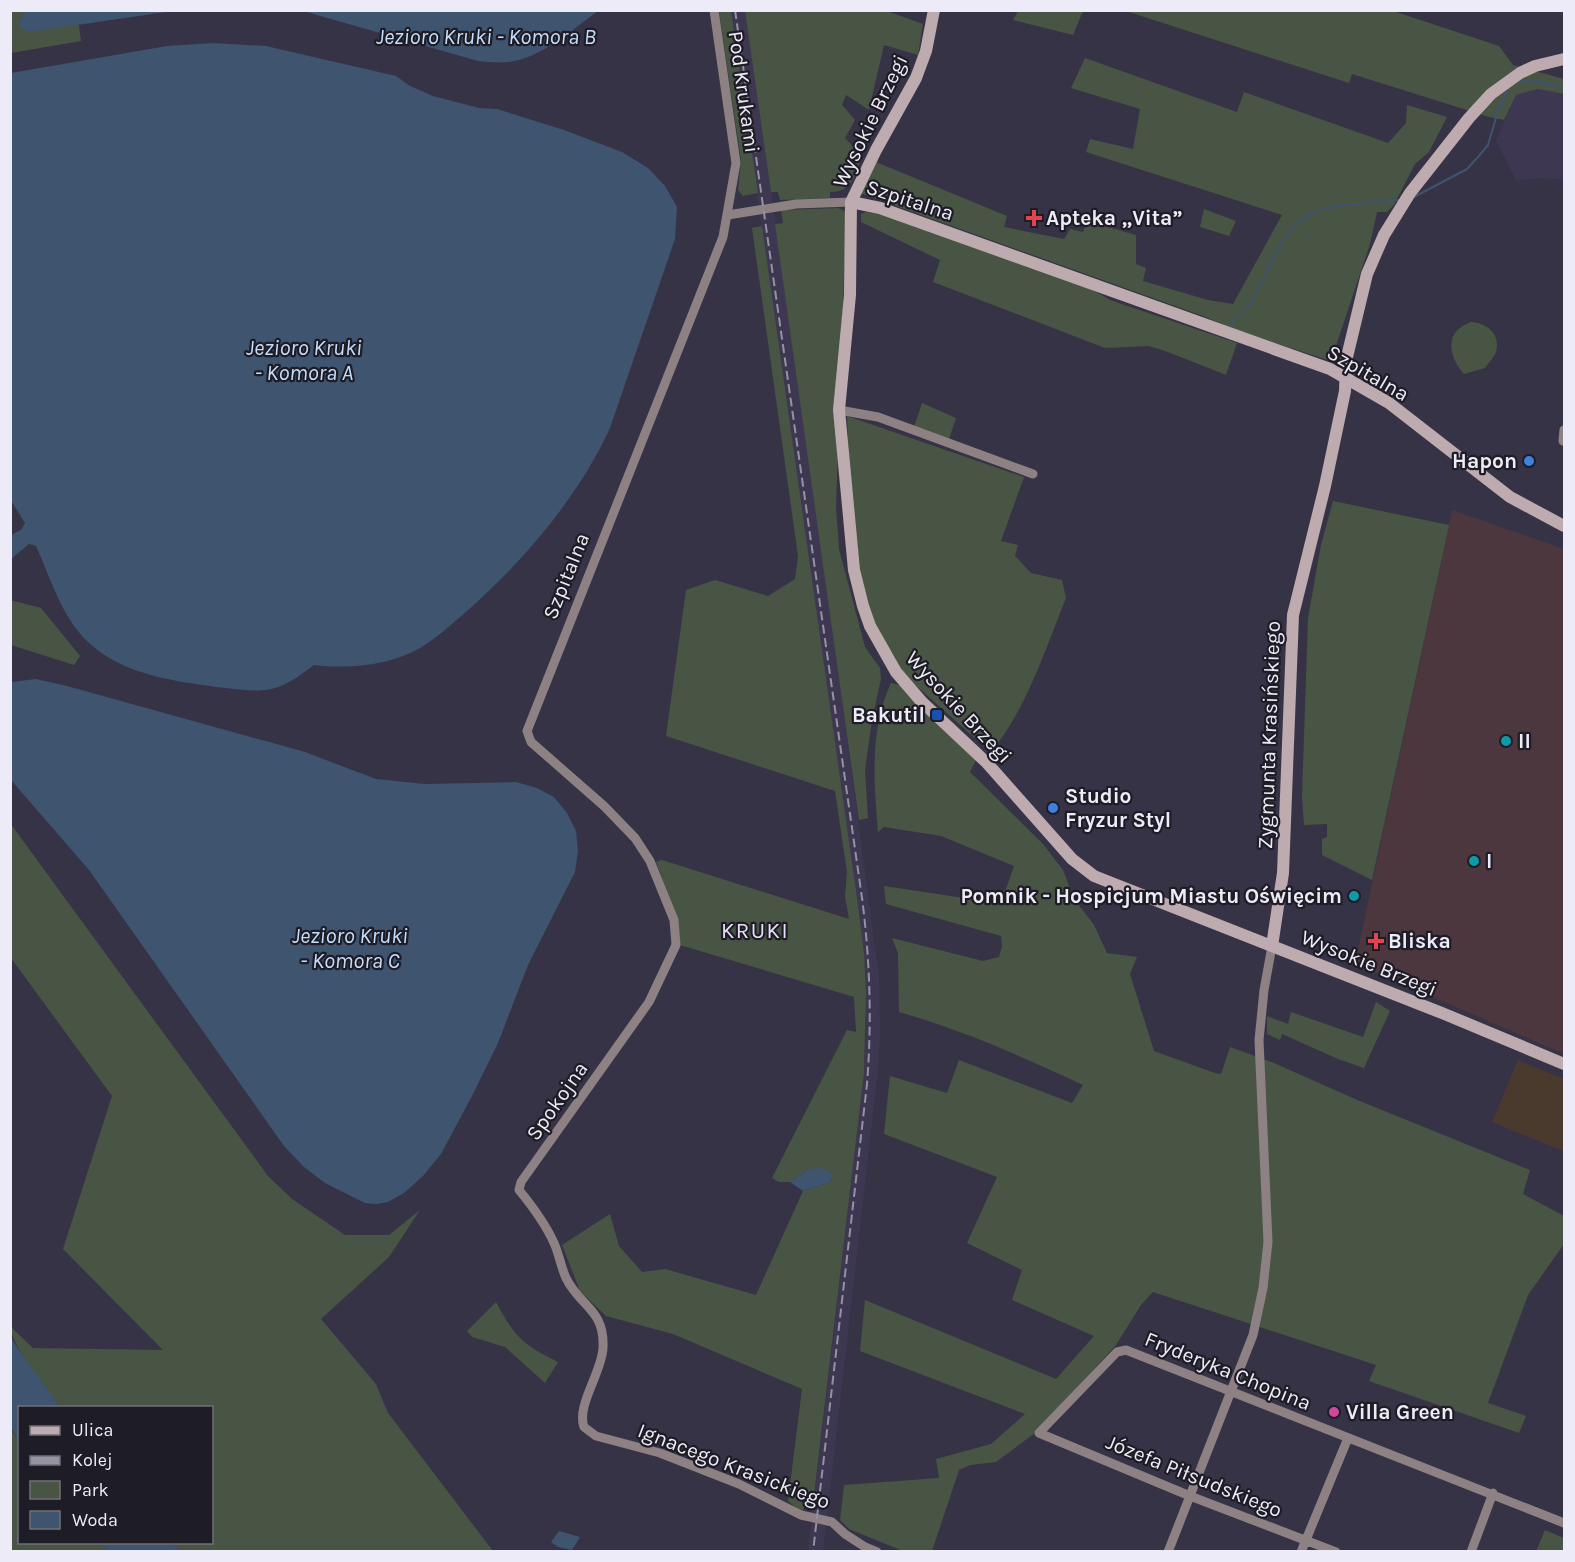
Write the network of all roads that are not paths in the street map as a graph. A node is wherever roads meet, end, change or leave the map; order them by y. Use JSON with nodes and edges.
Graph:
{"nodes":[{"id":1,"x":714,"y":10,"type":"edge"},
{"id":2,"x":934,"y":10,"type":"edge"},
{"id":3,"x":1564,"y":59,"type":"edge"},
{"id":4,"x":851,"y":202,"type":"junction"},
{"id":5,"x":728,"y":215,"type":"junction"},
{"id":6,"x":1346,"y":378,"type":"junction"},
{"id":7,"x":839,"y":410,"type":"junction"},
{"id":8,"x":1564,"y":430,"type":"edge"},
{"id":9,"x":1563,"y":441,"type":"edge"},
{"id":10,"x":1032,"y":474,"type":"dead end"},
{"id":11,"x":1564,"y":526,"type":"edge"},
{"id":12,"x":1272,"y":946,"type":"junction"},
{"id":13,"x":649,"y":1002,"type":"joint"},
{"id":14,"x":1564,"y":1064,"type":"edge"},
{"id":15,"x":543,"y":1221,"type":"joint"},
{"id":16,"x":1232,"y":1393,"type":"junction"},
{"id":17,"x":1039,"y":1433,"type":"joint"},
{"id":18,"x":1348,"y":1438,"type":"junction"},
{"id":19,"x":1493,"y":1493,"type":"junction"},
{"id":20,"x":1190,"y":1496,"type":"junction"},
{"id":21,"x":1564,"y":1523,"type":"edge"},
{"id":22,"x":1306,"y":1540,"type":"junction"},
{"id":23,"x":877,"y":1551,"type":"edge"},
{"id":24,"x":1168,"y":1551,"type":"edge"},
{"id":25,"x":1301,"y":1551,"type":"edge"},
{"id":26,"x":1336,"y":1551,"type":"edge"},
{"id":27,"x":1471,"y":1551,"type":"edge"}],
"edges":[{"from":1,"to":5,"type":"street","name":"Pod Krukami"},
{"from":2,"to":4,"type":"street","name":"Wysokie Brzegi"},
{"from":3,"to":6,"type":"street","name":"Zygmunta Krasińskiego"},
{"from":4,"to":5,"type":"street","name":"Szpitalna"},
{"from":4,"to":6,"type":"street","name":"Szpitalna"},
{"from":4,"to":7,"type":"street","name":"Wysokie Brzegi"},
{"from":5,"to":13,"type":"street","name":"Szpitalna"},
{"from":6,"to":11,"type":"street","name":"Szpitalna"},
{"from":6,"to":12,"type":"street","name":"Zygmunta Krasińskiego"},
{"from":7,"to":10,"type":"street"},
{"from":7,"to":12,"type":"street","name":"Wysokie Brzegi"},
{"from":8,"to":9,"type":"street"},
{"from":12,"to":14,"type":"street","name":"Wysokie Brzegi"},
{"from":12,"to":16,"type":"street","name":"Zygmunta Krasińskiego"},
{"from":13,"to":15,"type":"street","name":"Spokojna"},
{"from":15,"to":23,"type":"street","name":"Ignacego Krasickiego"},
{"from":16,"to":17,"type":"street","name":"Fryderyka Chopina"},
{"from":16,"to":18,"type":"street","name":"Fryderyka Chopina"},
{"from":16,"to":20,"type":"street","name":"Zygmunta Krasińskiego"},
{"from":17,"to":20,"type":"street","name":"Józefa Piłsudskiego"},
{"from":18,"to":19,"type":"street","name":"Fryderyka Chopina"},
{"from":18,"to":22,"type":"street"},
{"from":19,"to":21,"type":"street","name":"Fryderyka Chopina"},
{"from":19,"to":27,"type":"street"},
{"from":20,"to":22,"type":"street","name":"Józefa Piłsudskiego"},
{"from":20,"to":24,"type":"street","name":"Zygmunta Krasińskiego"},
{"from":22,"to":25,"type":"street"},
{"from":22,"to":26,"type":"street","name":"Józefa Piłsudskiego"}]}
